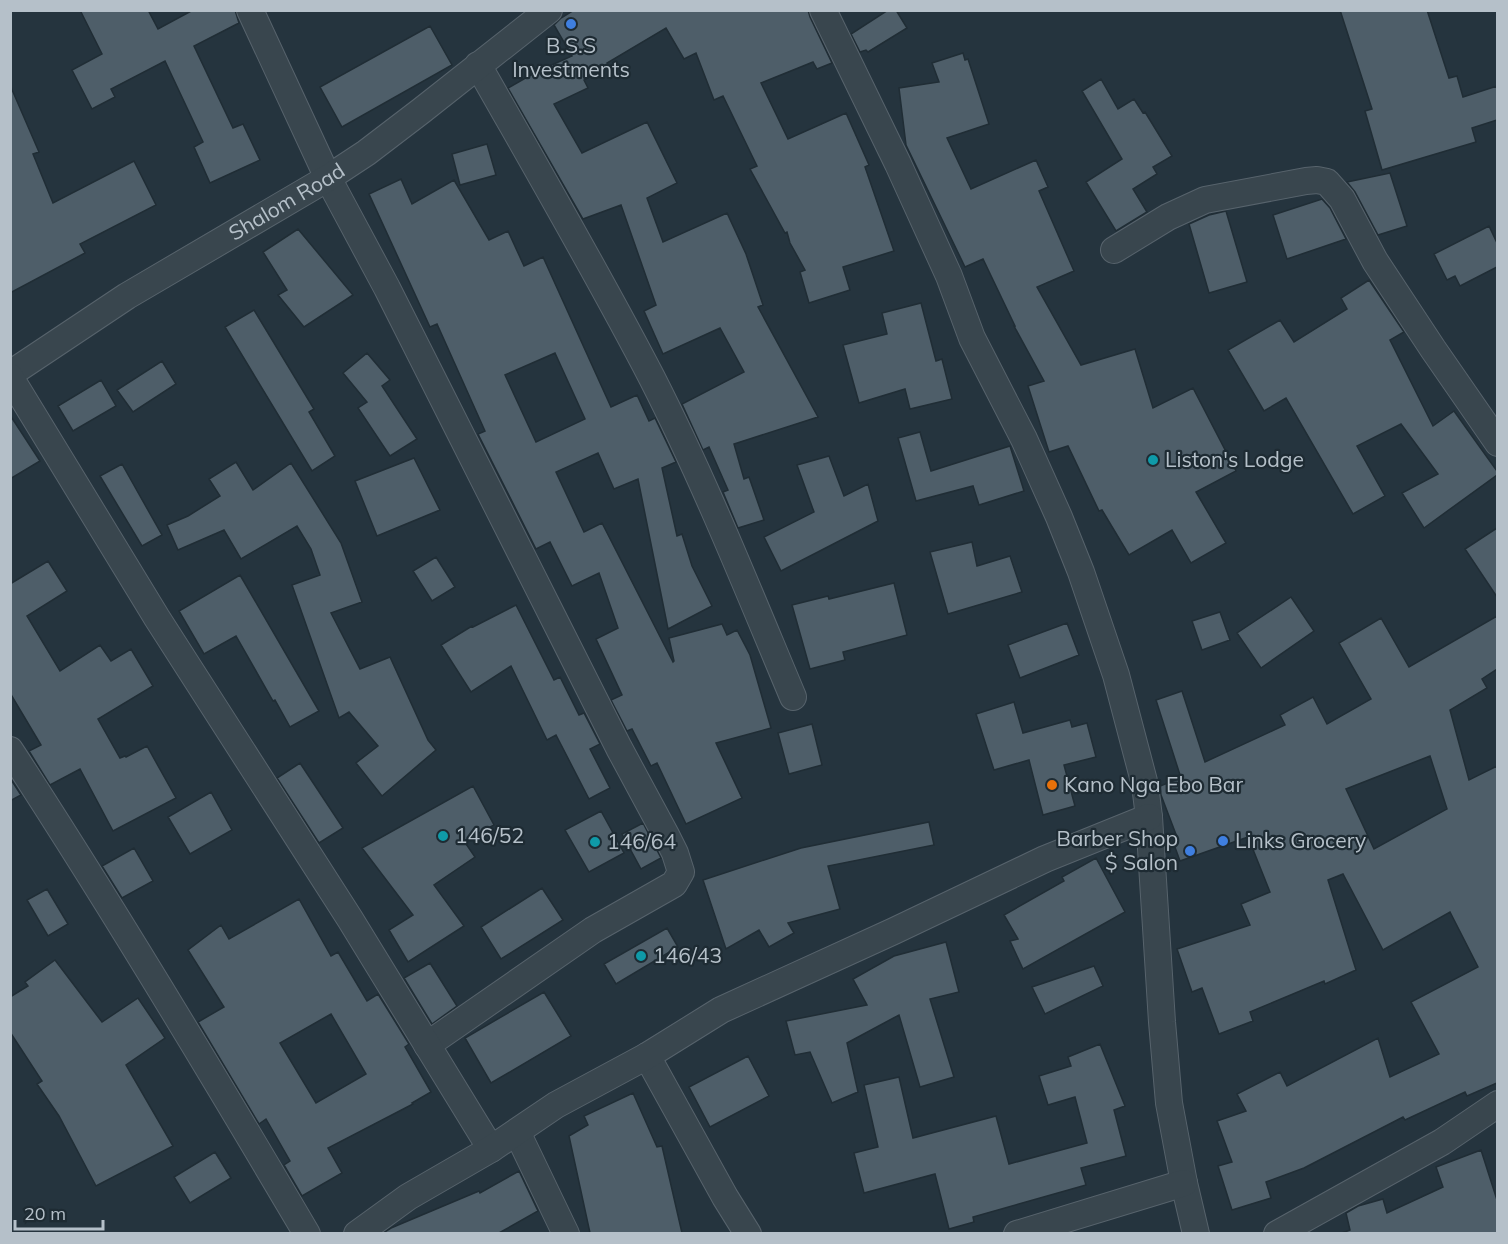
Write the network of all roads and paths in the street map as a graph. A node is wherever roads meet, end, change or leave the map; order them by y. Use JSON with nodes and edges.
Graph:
{"nodes":[{"id":1,"x":250,"y":10,"type":"edge"},
{"id":2,"x":549,"y":10,"type":"edge"},
{"id":3,"x":823,"y":10,"type":"edge"},
{"id":4,"x":478,"y":65,"type":"junction"},
{"id":5,"x":328,"y":178,"type":"junction"},
{"id":6,"x":1114,"y":250,"type":"dead end"},
{"id":7,"x":10,"y":375,"type":"edge"},
{"id":8,"x":1497,"y":443,"type":"edge"},
{"id":9,"x":793,"y":697,"type":"dead end"},
{"id":10,"x":10,"y":750,"type":"edge"},
{"id":11,"x":1149,"y":817,"type":"junction"},
{"id":12,"x":427,"y":1045,"type":"junction"},
{"id":13,"x":647,"y":1056,"type":"junction"},
{"id":14,"x":1497,"y":1104,"type":"edge"},
{"id":15,"x":517,"y":1132,"type":"junction"},
{"id":16,"x":491,"y":1149,"type":"junction"},
{"id":17,"x":1184,"y":1183,"type":"junction"},
{"id":18,"x":366,"y":1231,"type":"edge"},
{"id":19,"x":307,"y":1233,"type":"edge"},
{"id":20,"x":567,"y":1233,"type":"edge"},
{"id":21,"x":748,"y":1233,"type":"edge"},
{"id":22,"x":1017,"y":1233,"type":"edge"},
{"id":23,"x":1196,"y":1233,"type":"edge"},
{"id":24,"x":1277,"y":1233,"type":"edge"}],
"edges":[{"from":1,"to":5,"type":"street"},
{"from":2,"to":4,"type":"street","name":"Shalom Road"},
{"from":3,"to":11,"type":"street"},
{"from":4,"to":5,"type":"street","name":"Shalom Road"},
{"from":4,"to":9,"type":"street"},
{"from":5,"to":7,"type":"street","name":"Shalom Road"},
{"from":5,"to":12,"type":"street"},
{"from":6,"to":8,"type":"street"},
{"from":7,"to":12,"type":"street"},
{"from":10,"to":19,"type":"street"},
{"from":11,"to":13,"type":"street"},
{"from":11,"to":17,"type":"street"},
{"from":12,"to":16,"type":"street"},
{"from":13,"to":15,"type":"street"},
{"from":13,"to":21,"type":"street"},
{"from":14,"to":24,"type":"street"},
{"from":15,"to":16,"type":"street"},
{"from":15,"to":20,"type":"street"},
{"from":16,"to":18,"type":"street"},
{"from":17,"to":22,"type":"street"},
{"from":17,"to":23,"type":"street"}]}
